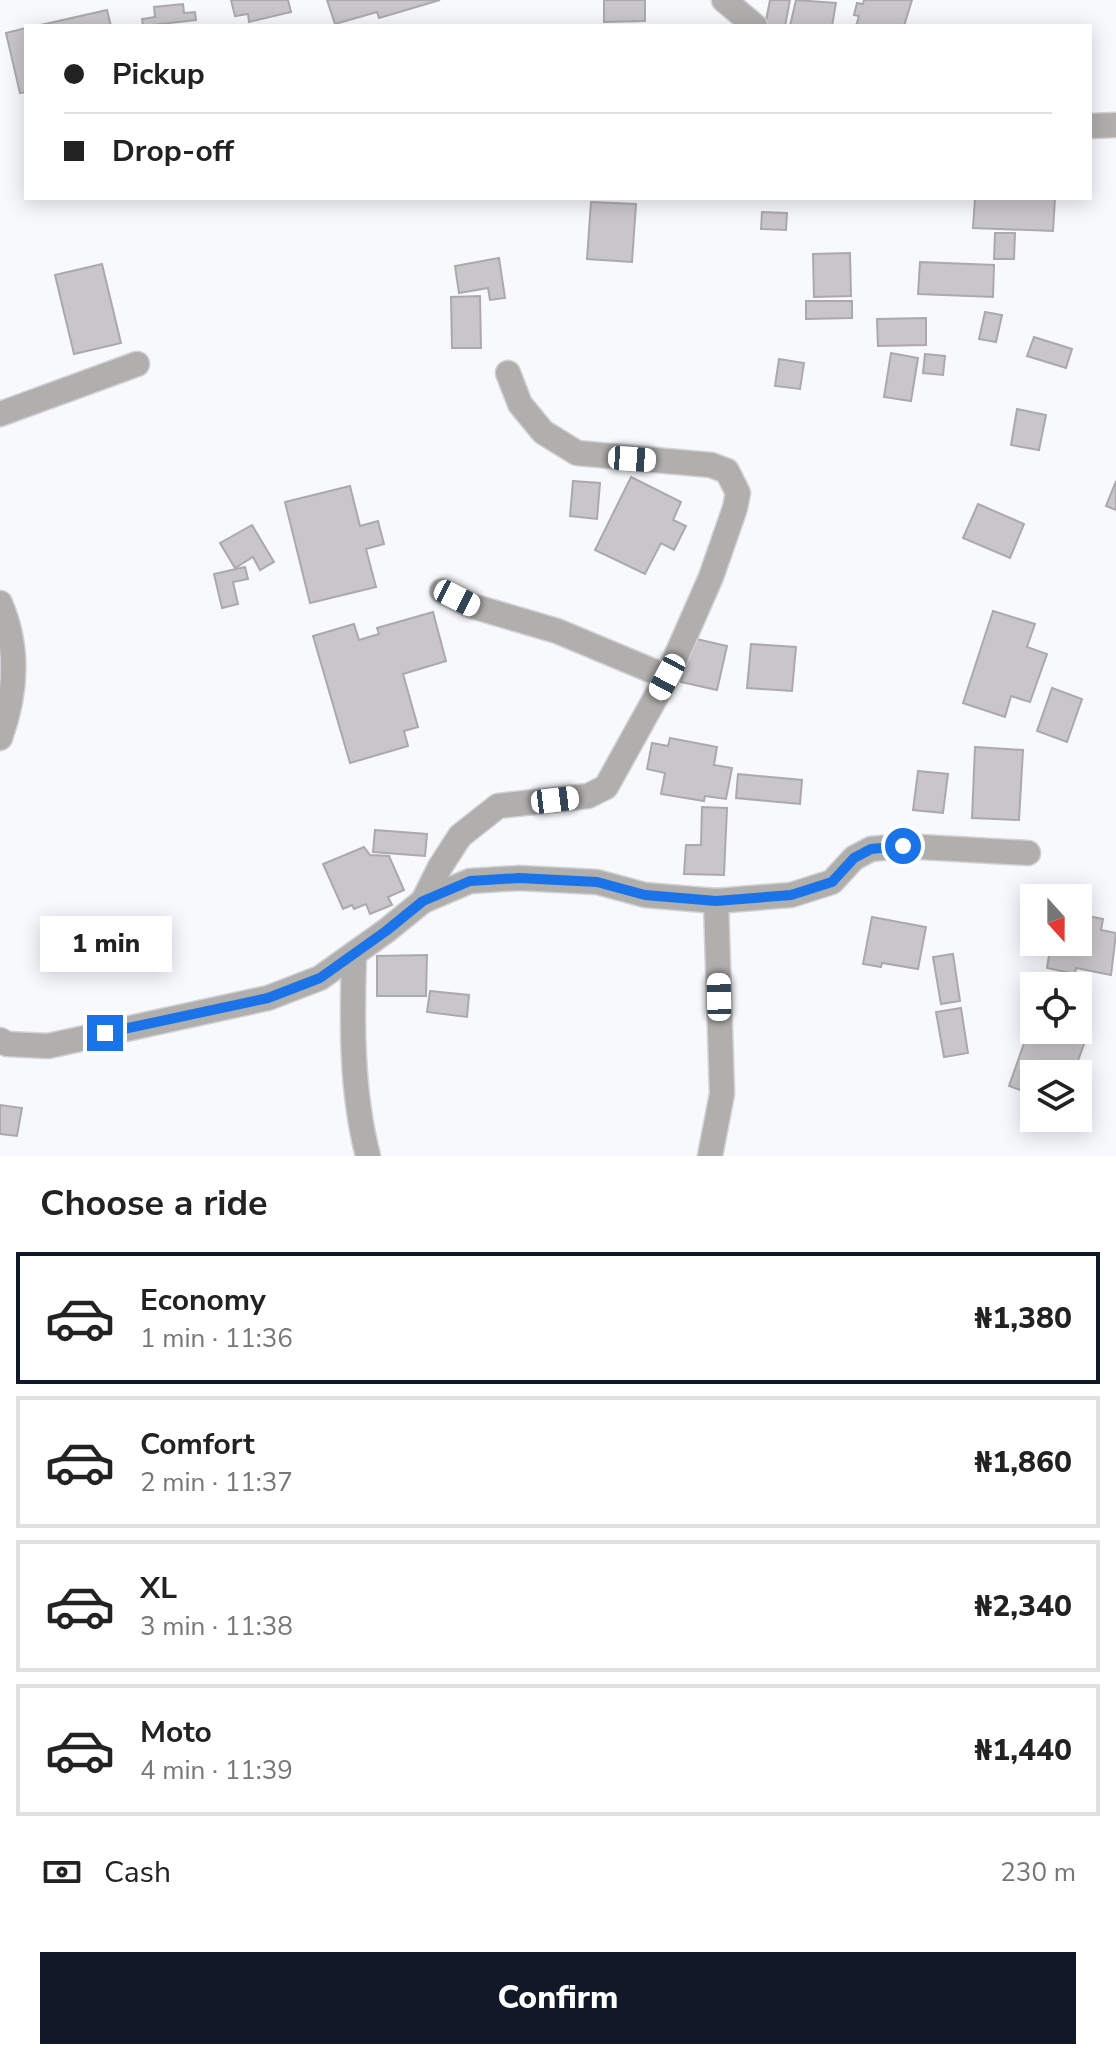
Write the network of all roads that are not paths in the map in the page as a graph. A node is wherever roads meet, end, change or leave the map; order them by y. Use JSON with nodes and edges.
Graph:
{"nodes":[{"id":1,"x":724,"y":0,"type":"edge"},
{"id":2,"x":753,"y":24,"type":"edge"},
{"id":3,"x":1116,"y":125,"type":"edge"},
{"id":4,"x":1092,"y":126,"type":"edge"},
{"id":5,"x":137,"y":364,"type":"dead end"},
{"id":6,"x":508,"y":373,"type":"dead end"},
{"id":7,"x":0,"y":414,"type":"edge"},
{"id":8,"x":442,"y":591,"type":"dead end"},
{"id":9,"x":0,"y":603,"type":"edge"},
{"id":10,"x":667,"y":677,"type":"junction"},
{"id":11,"x":0,"y":738,"type":"edge"},
{"id":12,"x":1028,"y":853,"type":"dead end"},
{"id":13,"x":423,"y":901,"type":"junction"},
{"id":14,"x":716,"y":901,"type":"junction"},
{"id":15,"x":354,"y":954,"type":"junction"},
{"id":16,"x":0,"y":1040,"type":"edge"},
{"id":17,"x":368,"y":1156,"type":"edge"},
{"id":18,"x":710,"y":1156,"type":"edge"}],
"edges":[{"from":1,"to":2,"type":"street"},
{"from":3,"to":4,"type":"street"},
{"from":5,"to":7,"type":"street"},
{"from":6,"to":10,"type":"street"},
{"from":8,"to":10,"type":"street"},
{"from":9,"to":11,"type":"street"},
{"from":10,"to":13,"type":"street"},
{"from":12,"to":14,"type":"street"},
{"from":13,"to":14,"type":"street"},
{"from":13,"to":15,"type":"street"},
{"from":14,"to":18,"type":"street"},
{"from":15,"to":16,"type":"street"},
{"from":15,"to":17,"type":"street"}]}
